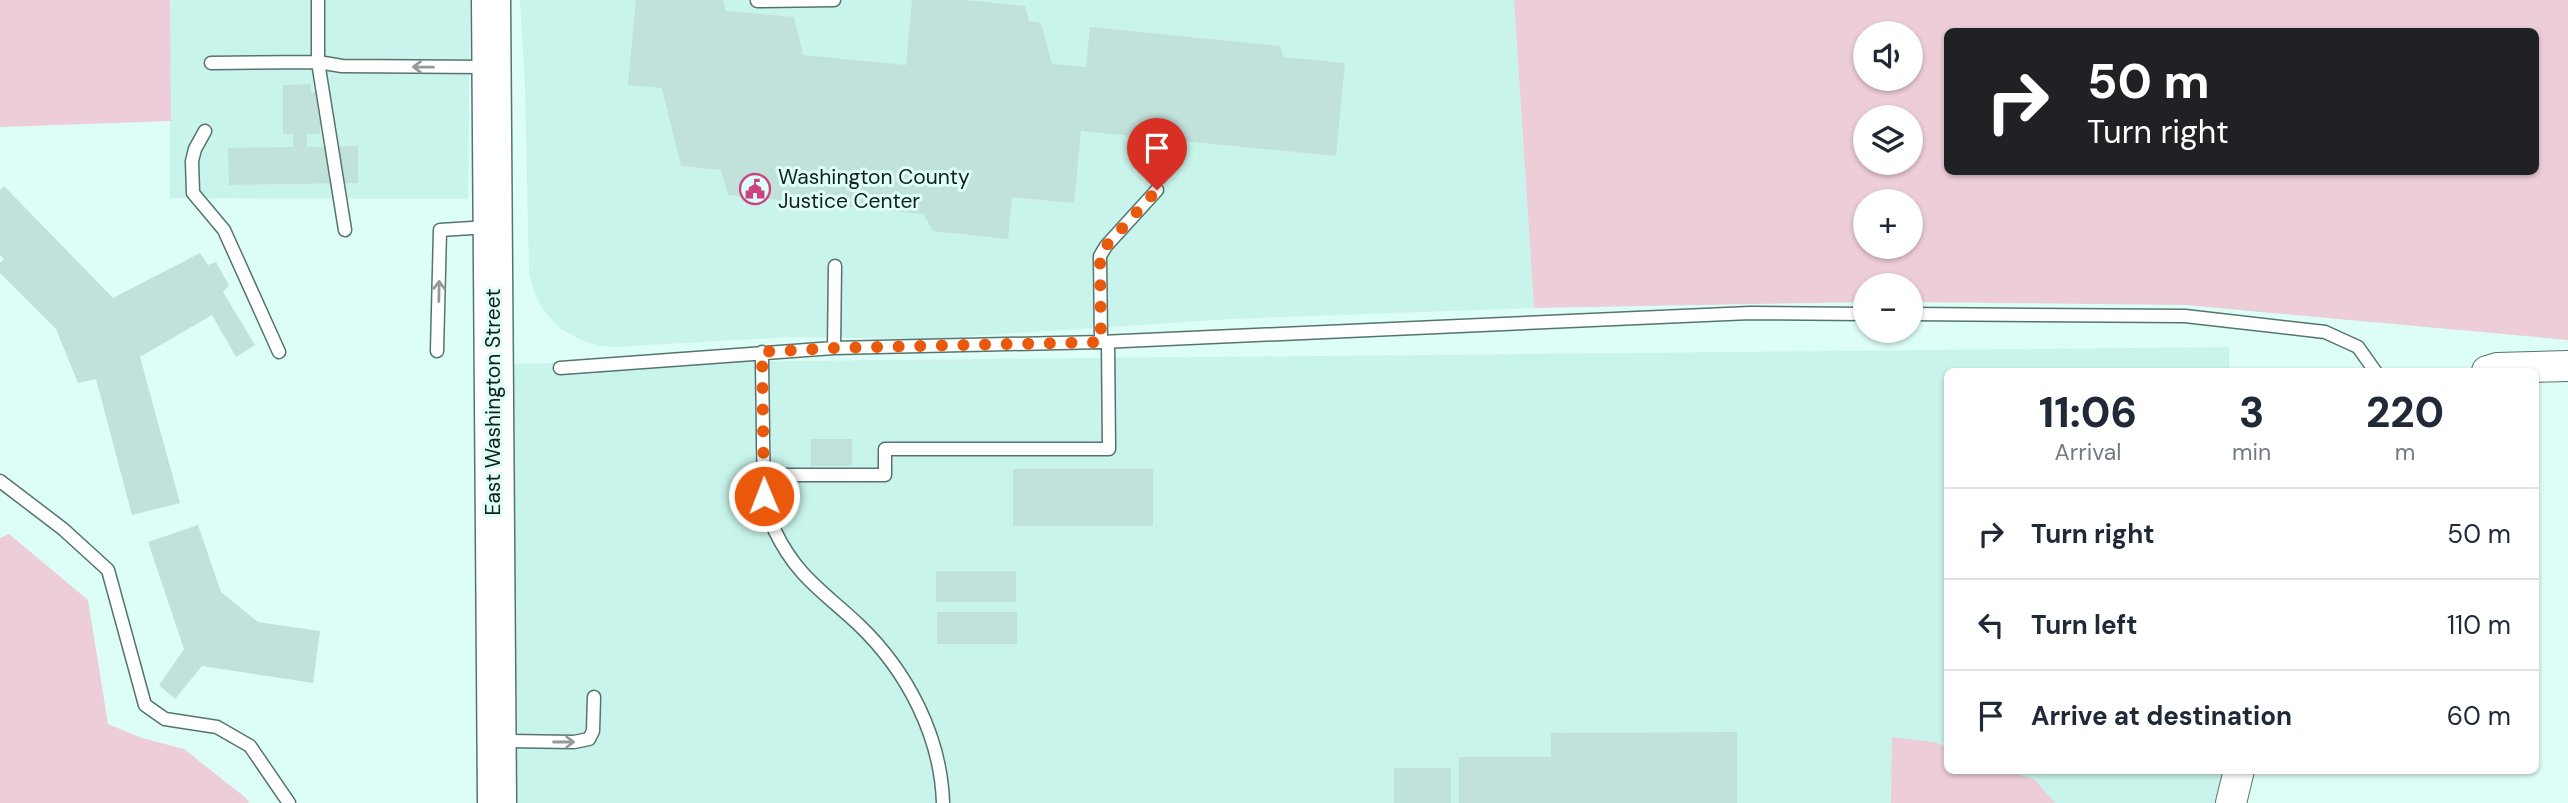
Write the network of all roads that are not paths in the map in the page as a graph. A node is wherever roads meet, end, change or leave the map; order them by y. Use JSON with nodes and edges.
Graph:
{"nodes":[{"id":1,"x":318,"y":0,"type":"edge"},
{"id":2,"x":491,"y":0,"type":"edge"},
{"id":3,"x":834,"y":0,"type":"edge"},
{"id":4,"x":757,"y":1,"type":"edge"},
{"id":5,"x":318,"y":62,"type":"junction"},
{"id":6,"x":211,"y":63,"type":"dead end"},
{"id":7,"x":491,"y":68,"type":"junction"},
{"id":8,"x":205,"y":131,"type":"dead end"},
{"id":9,"x":1157,"y":190,"type":"dead end"},
{"id":10,"x":492,"y":226,"type":"junction"},
{"id":11,"x":345,"y":230,"type":"dead end"},
{"id":12,"x":835,"y":266,"type":"dead end"},
{"id":13,"x":1853,"y":314,"type":"edge"},
{"id":14,"x":1923,"y":314,"type":"edge"},
{"id":15,"x":1104,"y":342,"type":"junction"},
{"id":16,"x":834,"y":348,"type":"junction"},
{"id":17,"x":437,"y":351,"type":"dead end"},
{"id":18,"x":279,"y":352,"type":"dead end"},
{"id":19,"x":762,"y":352,"type":"junction"},
{"id":20,"x":2568,"y":366,"type":"edge"},
{"id":21,"x":560,"y":368,"type":"dead end"},
{"id":22,"x":2373,"y":368,"type":"edge"},
{"id":23,"x":2497,"y":368,"type":"edge"},
{"id":24,"x":764,"y":475,"type":"junction"},
{"id":25,"x":0,"y":481,"type":"edge"},
{"id":26,"x":594,"y":697,"type":"dead end"},
{"id":27,"x":496,"y":741,"type":"junction"},
{"id":28,"x":2238,"y":774,"type":"edge"},
{"id":29,"x":289,"y":803,"type":"edge"},
{"id":30,"x":497,"y":803,"type":"edge"},
{"id":31,"x":943,"y":803,"type":"edge"},
{"id":32,"x":2231,"y":803,"type":"edge"}],
"edges":[{"from":1,"to":5,"type":"lane"},
{"from":2,"to":7,"type":"main road","name":"East Washington Street"},
{"from":3,"to":4,"type":"lane"},
{"from":5,"to":6,"type":"lane"},
{"from":7,"to":5,"type":"lane","one_way":true},
{"from":5,"to":11,"type":"lane"},
{"from":7,"to":10,"type":"main road","name":"East Washington Street"},
{"from":8,"to":18,"type":"lane"},
{"from":9,"to":15,"type":"lane"},
{"from":17,"to":10,"type":"lane","one_way":true},
{"from":10,"to":27,"type":"main road","name":"East Washington Street"},
{"from":12,"to":16,"type":"lane"},
{"from":13,"to":15,"type":"lane"},
{"from":14,"to":22,"type":"lane"},
{"from":15,"to":16,"type":"lane"},
{"from":15,"to":24,"type":"lane"},
{"from":16,"to":19,"type":"lane"},
{"from":19,"to":21,"type":"lane"},
{"from":19,"to":24,"type":"lane"},
{"from":20,"to":23,"type":"street"},
{"from":24,"to":31,"type":"lane"},
{"from":25,"to":29,"type":"lane"},
{"from":27,"to":26,"type":"lane","one_way":true},
{"from":27,"to":30,"type":"main road","name":"East Washington Street"},
{"from":28,"to":32,"type":"street"}]}
